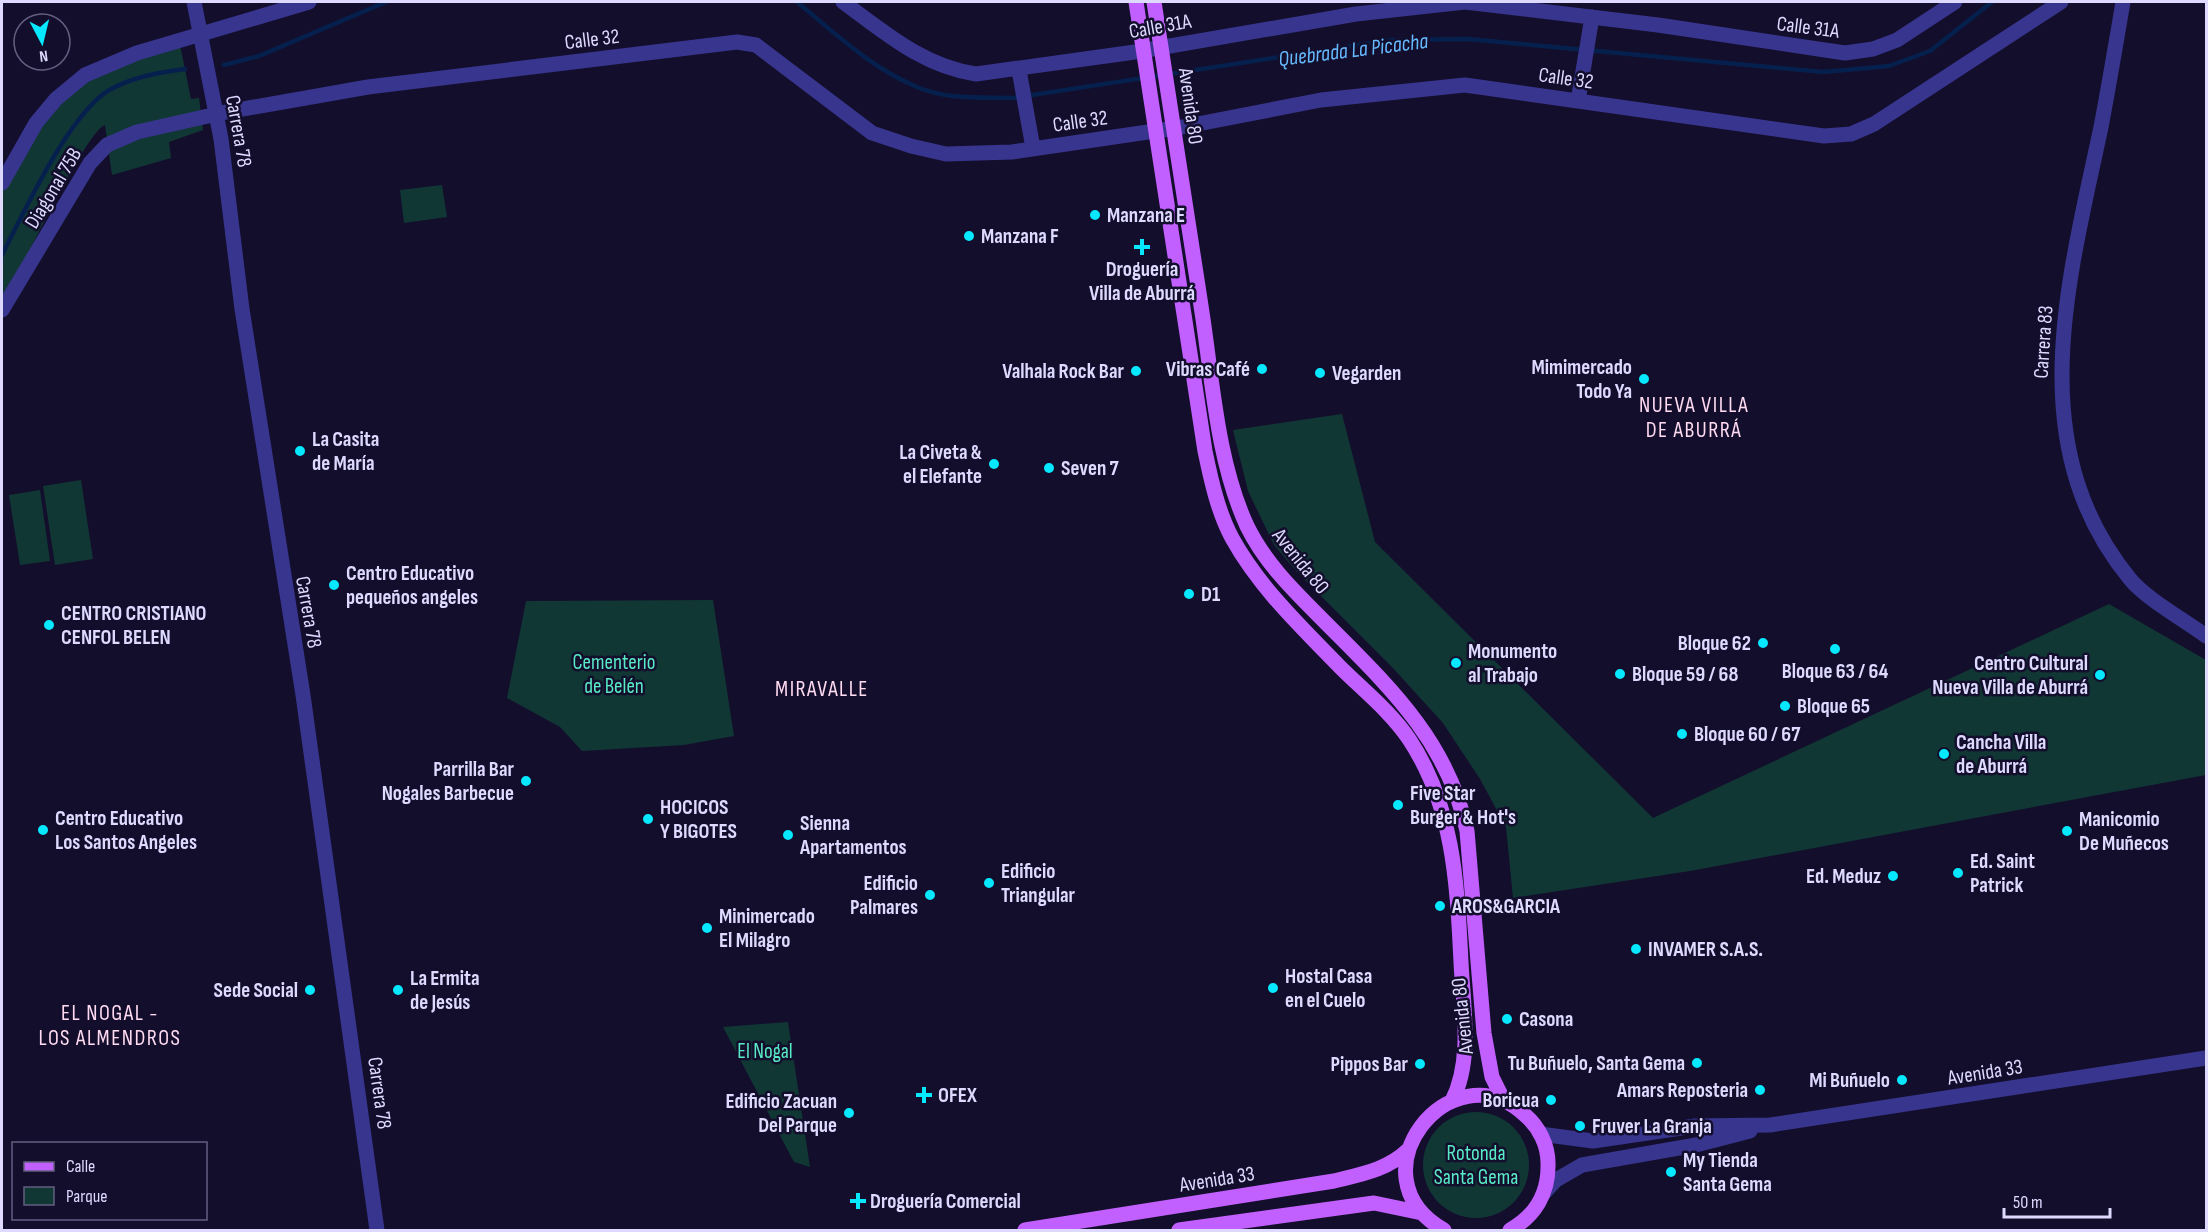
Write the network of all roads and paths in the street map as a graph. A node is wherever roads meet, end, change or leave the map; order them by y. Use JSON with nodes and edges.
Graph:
{"nodes":[{"id":1,"x":195,"y":2,"type":"edge"},
{"id":2,"x":309,"y":2,"type":"edge"},
{"id":3,"x":843,"y":2,"type":"edge"},
{"id":4,"x":1136,"y":2,"type":"edge"},
{"id":5,"x":1154,"y":2,"type":"edge"},
{"id":6,"x":1954,"y":2,"type":"edge"},
{"id":7,"x":2061,"y":2,"type":"edge"},
{"id":8,"x":2123,"y":2,"type":"edge"},
{"id":9,"x":1592,"y":20,"type":"junction"},
{"id":10,"x":200,"y":34,"type":"junction"},
{"id":11,"x":1161,"y":48,"type":"junction"},
{"id":12,"x":1143,"y":50,"type":"junction"},
{"id":13,"x":1019,"y":70,"type":"junction"},
{"id":14,"x":1578,"y":95,"type":"junction"},
{"id":15,"x":217,"y":114,"type":"junction"},
{"id":16,"x":1173,"y":129,"type":"junction"},
{"id":17,"x":1154,"y":131,"type":"junction"},
{"id":18,"x":1033,"y":148,"type":"junction"},
{"id":19,"x":102,"y":149,"type":"joint"},
{"id":20,"x":2,"y":183,"type":"edge"},
{"id":21,"x":2,"y":310,"type":"edge"},
{"id":22,"x":2206,"y":636,"type":"edge"},
{"id":23,"x":2206,"y":1058,"type":"edge"},
{"id":24,"x":1452,"y":1101,"type":"junction"},
{"id":25,"x":1504,"y":1101,"type":"junction"},
{"id":26,"x":1770,"y":1125,"type":"junction"},
{"id":27,"x":1540,"y":1134,"type":"junction"},
{"id":28,"x":1408,"y":1150,"type":"junction"},
{"id":29,"x":1544,"y":1193,"type":"junction"},
{"id":30,"x":1422,"y":1213,"type":"junction"},
{"id":31,"x":1516,"y":1228,"type":"edge"},
{"id":32,"x":377,"y":1230,"type":"edge"},
{"id":33,"x":1025,"y":1230,"type":"edge"},
{"id":34,"x":1179,"y":1230,"type":"edge"},
{"id":35,"x":1444,"y":1230,"type":"edge"}],
"edges":[{"from":1,"to":10,"type":"street","name":"Carrera 78"},
{"from":2,"to":10,"type":"street"},
{"from":3,"to":13,"type":"street","name":"Calle 31A"},
{"from":4,"to":12,"type":"main road","name":"Avenida 80"},
{"from":5,"to":11,"type":"main road","name":"Avenida 80"},
{"from":6,"to":9,"type":"street","name":"Calle 31A"},
{"from":7,"to":14,"type":"street","name":"Calle 32"},
{"from":8,"to":22,"type":"street","name":"Carrera 83"},
{"from":9,"to":11,"type":"street","name":"Calle 31A"},
{"from":9,"to":14,"type":"street"},
{"from":10,"to":15,"type":"street","name":"Carrera 78"},
{"from":10,"to":20,"type":"street"},
{"from":11,"to":12,"type":"street","name":"Calle 31A"},
{"from":11,"to":16,"type":"main road","name":"Avenida 80"},
{"from":12,"to":13,"type":"street","name":"Calle 31A"},
{"from":12,"to":17,"type":"main road","name":"Avenida 80"},
{"from":13,"to":18,"type":"street"},
{"from":14,"to":16,"type":"street","name":"Calle 32"},
{"from":15,"to":18,"type":"street","name":"Calle 32"},
{"from":15,"to":19,"type":"street","name":"Calle 32"},
{"from":15,"to":32,"type":"street","name":"Carrera 78"},
{"from":16,"to":17,"type":"street","name":"Calle 32"},
{"from":16,"to":25,"type":"main road","name":"Avenida 80"},
{"from":17,"to":18,"type":"street","name":"Calle 32"},
{"from":17,"to":24,"type":"main road","name":"Avenida 80"},
{"from":19,"to":21,"type":"street","name":"Diagonal 75B"},
{"from":23,"to":26,"type":"street","name":"Avenida 33"},
{"from":24,"to":25,"type":"main road"},
{"from":24,"to":28,"type":"main road"},
{"from":25,"to":27,"type":"main road"},
{"from":26,"to":27,"type":"street","name":"Avenida 33"},
{"from":26,"to":29,"type":"street","name":"Avenida 33"},
{"from":27,"to":29,"type":"main road"},
{"from":28,"to":30,"type":"main road"},
{"from":28,"to":33,"type":"main road","name":"Avenida 33"},
{"from":29,"to":31,"type":"main road"},
{"from":30,"to":34,"type":"main road"},
{"from":30,"to":35,"type":"main road"}]}
